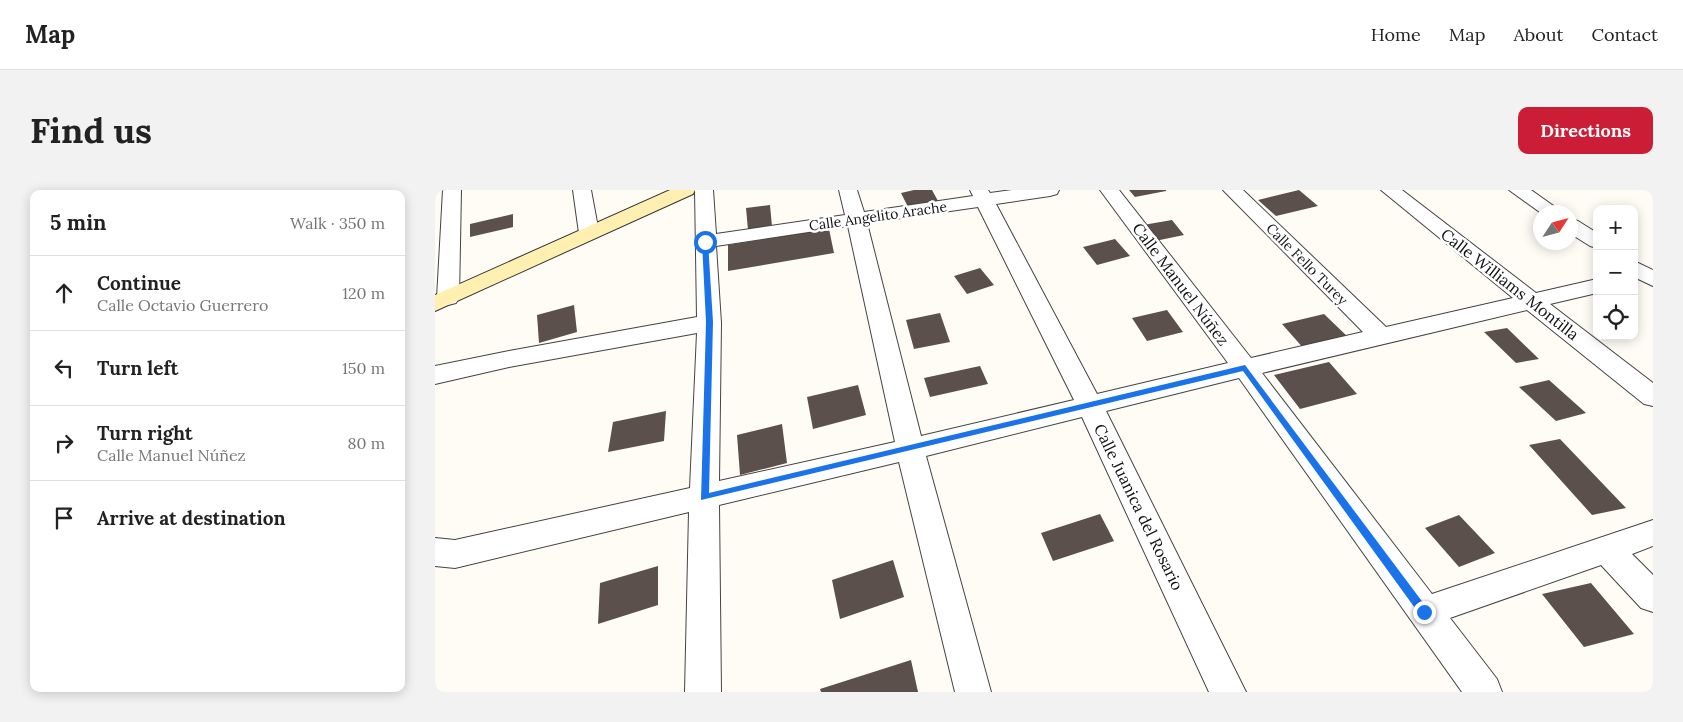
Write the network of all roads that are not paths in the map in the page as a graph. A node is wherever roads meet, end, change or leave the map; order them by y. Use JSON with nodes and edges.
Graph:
{"nodes":[{"id":1,"x":452,"y":190,"type":"edge"},
{"id":2,"x":582,"y":190,"type":"edge"},
{"id":3,"x":686,"y":190,"type":"edge"},
{"id":4,"x":704,"y":190,"type":"edge"},
{"id":5,"x":848,"y":190,"type":"edge"},
{"id":6,"x":1050,"y":190,"type":"edge"},
{"id":7,"x":1109,"y":190,"type":"edge"},
{"id":8,"x":1233,"y":190,"type":"edge"},
{"id":9,"x":1390,"y":190,"type":"edge"},
{"id":10,"x":1518,"y":190,"type":"edge"},
{"id":11,"x":982,"y":195,"type":"edge"},
{"id":12,"x":1541,"y":205,"type":"edge"},
{"id":13,"x":857,"y":220,"type":"junction"},
{"id":14,"x":1578,"y":230,"type":"edge"},
{"id":15,"x":589,"y":233,"type":"junction"},
{"id":16,"x":1593,"y":239,"type":"edge"},
{"id":17,"x":705,"y":242,"type":"junction"},
{"id":18,"x":1593,"y":287,"type":"edge"},
{"id":19,"x":441,"y":301,"type":"edge"},
{"id":20,"x":1534,"y":302,"type":"junction"},
{"id":21,"x":709,"y":322,"type":"junction"},
{"id":22,"x":1382,"y":337,"type":"junction"},
{"id":23,"x":1245,"y":368,"type":"junction"},
{"id":24,"x":435,"y":376,"type":"edge"},
{"id":25,"x":1653,"y":397,"type":"edge"},
{"id":26,"x":1089,"y":405,"type":"junction"},
{"id":27,"x":910,"y":449,"type":"junction"},
{"id":28,"x":704,"y":498,"type":"junction"},
{"id":29,"x":1653,"y":533,"type":"edge"},
{"id":30,"x":1607,"y":550,"type":"junction"},
{"id":31,"x":435,"y":552,"type":"edge"},
{"id":32,"x":1653,"y":597,"type":"edge"},
{"id":33,"x":1424,"y":612,"type":"junction"},
{"id":34,"x":703,"y":692,"type":"edge"},
{"id":35,"x":973,"y":692,"type":"edge"},
{"id":36,"x":1228,"y":692,"type":"edge"},
{"id":37,"x":1484,"y":692,"type":"edge"}],
"edges":[{"from":1,"to":19,"type":"street"},
{"from":2,"to":15,"type":"street"},
{"from":3,"to":15,"type":"street"},
{"from":4,"to":17,"type":"street"},
{"from":5,"to":13,"type":"street"},
{"from":6,"to":11,"type":"street","name":"Calle Angelito Arache"},
{"from":7,"to":23,"type":"street","name":"Calle Manuel Núñez"},
{"from":8,"to":22,"type":"street","name":"Calle Fello Turey"},
{"from":9,"to":20,"type":"street","name":"Calle Williams Montilla"},
{"from":10,"to":12,"type":"street"},
{"from":11,"to":13,"type":"street","name":"Calle Angelito Arache"},
{"from":11,"to":26,"type":"street","name":"Calle Juanica del Rosario"},
{"from":13,"to":17,"type":"street","name":"Calle Angelito Arache"},
{"from":13,"to":27,"type":"street"},
{"from":14,"to":16,"type":"street"},
{"from":15,"to":19,"type":"street"},
{"from":17,"to":21,"type":"street"},
{"from":18,"to":20,"type":"street"},
{"from":20,"to":22,"type":"street"},
{"from":20,"to":25,"type":"street","name":"Calle Williams Montilla"},
{"from":21,"to":24,"type":"street"},
{"from":21,"to":28,"type":"street"},
{"from":22,"to":23,"type":"street"},
{"from":23,"to":26,"type":"street"},
{"from":23,"to":33,"type":"street","name":"Calle Manuel Núñez"},
{"from":26,"to":27,"type":"street"},
{"from":26,"to":36,"type":"street","name":"Calle Juanica del Rosario"},
{"from":27,"to":28,"type":"street"},
{"from":27,"to":35,"type":"street"},
{"from":28,"to":31,"type":"street"},
{"from":28,"to":34,"type":"street"},
{"from":29,"to":30,"type":"street"},
{"from":30,"to":32,"type":"street"},
{"from":30,"to":33,"type":"street"},
{"from":33,"to":37,"type":"street","name":"Calle Manuel Núñez"}]}
